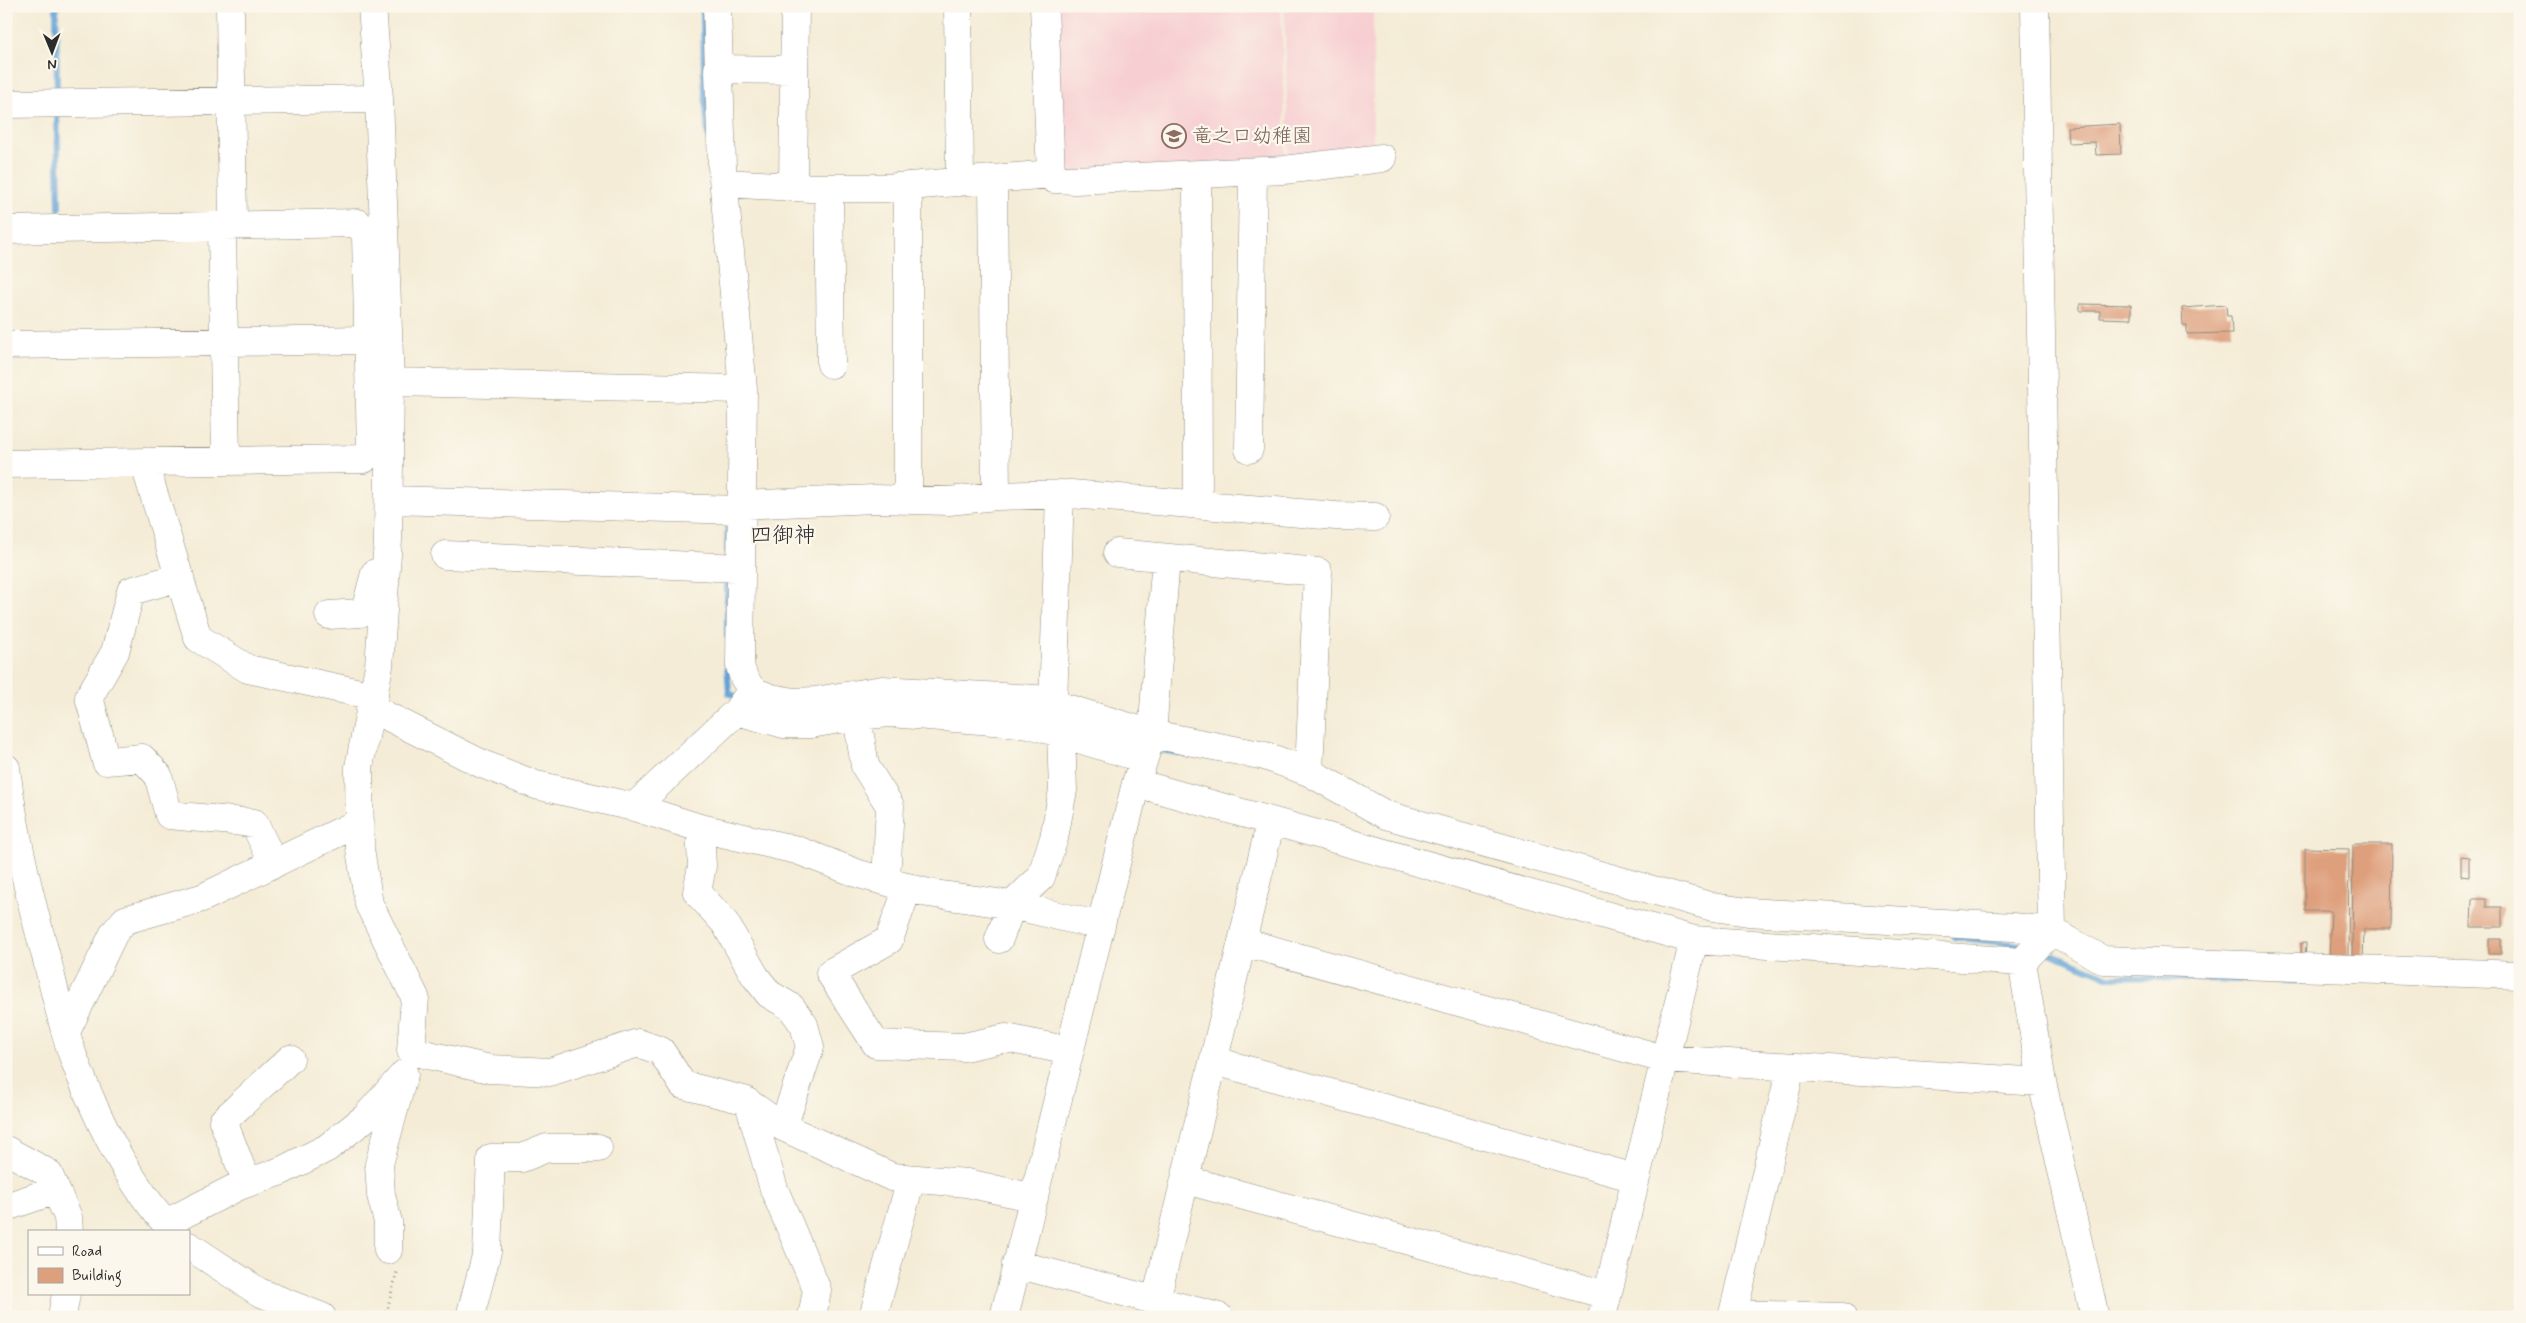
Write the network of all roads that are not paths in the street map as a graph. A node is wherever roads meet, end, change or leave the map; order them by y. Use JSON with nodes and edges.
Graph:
{"nodes":[{"id":1,"x":230,"y":6,"type":"edge"},
{"id":2,"x":372,"y":6,"type":"edge"},
{"id":3,"x":717,"y":6,"type":"edge"},
{"id":4,"x":795,"y":6,"type":"edge"},
{"id":5,"x":958,"y":6,"type":"edge"},
{"id":6,"x":1044,"y":6,"type":"edge"},
{"id":7,"x":2035,"y":6,"type":"edge"},
{"id":8,"x":718,"y":69,"type":"junction"},
{"id":9,"x":794,"y":70,"type":"junction"},
{"id":10,"x":379,"y":99,"type":"junction"},
{"id":11,"x":231,"y":102,"type":"junction"},
{"id":12,"x":6,"y":104,"type":"edge"},
{"id":13,"x":1382,"y":158,"type":"dead end"},
{"id":14,"x":1253,"y":172,"type":"junction"},
{"id":15,"x":1051,"y":174,"type":"junction"},
{"id":16,"x":1197,"y":175,"type":"junction"},
{"id":17,"x":993,"y":178,"type":"junction"},
{"id":18,"x":960,"y":182,"type":"junction"},
{"id":19,"x":724,"y":183,"type":"junction"},
{"id":20,"x":793,"y":186,"type":"junction"},
{"id":21,"x":908,"y":186,"type":"junction"},
{"id":22,"x":830,"y":188,"type":"junction"},
{"id":23,"x":228,"y":227,"type":"junction"},
{"id":24,"x":6,"y":230,"type":"edge"},
{"id":25,"x":369,"y":340,"type":"junction"},
{"id":26,"x":224,"y":343,"type":"junction"},
{"id":27,"x":6,"y":345,"type":"edge"},
{"id":28,"x":831,"y":364,"type":"dead end"},
{"id":29,"x":390,"y":382,"type":"junction"},
{"id":30,"x":732,"y":388,"type":"junction"},
{"id":31,"x":1249,"y":449,"type":"dead end"},
{"id":32,"x":226,"y":461,"type":"junction"},
{"id":33,"x":144,"y":462,"type":"junction"},
{"id":34,"x":6,"y":464,"type":"edge"},
{"id":35,"x":1060,"y":494,"type":"junction"},
{"id":36,"x":996,"y":496,"type":"junction"},
{"id":37,"x":388,"y":500,"type":"junction"},
{"id":38,"x":908,"y":500,"type":"junction"},
{"id":39,"x":1198,"y":504,"type":"junction"},
{"id":40,"x":734,"y":509,"type":"junction"},
{"id":41,"x":1375,"y":517,"type":"dead end"},
{"id":42,"x":388,"y":540,"type":"junction"},
{"id":43,"x":1117,"y":553,"type":"dead end"},
{"id":44,"x":445,"y":554,"type":"dead end"},
{"id":45,"x":1166,"y":558,"type":"junction"},
{"id":46,"x":730,"y":567,"type":"junction"},
{"id":47,"x":180,"y":577,"type":"junction"},
{"id":48,"x":329,"y":615,"type":"dead end"},
{"id":49,"x":372,"y":702,"type":"junction"},
{"id":50,"x":744,"y":702,"type":"junction"},
{"id":51,"x":855,"y":704,"type":"junction"},
{"id":52,"x":1053,"y":704,"type":"junction"},
{"id":53,"x":1061,"y":734,"type":"junction"},
{"id":54,"x":1152,"y":734,"type":"junction"},
{"id":55,"x":6,"y":768,"type":"edge"},
{"id":56,"x":1140,"y":771,"type":"junction"},
{"id":57,"x":1309,"y":772,"type":"junction"},
{"id":58,"x":634,"y":807,"type":"junction"},
{"id":59,"x":1272,"y":821,"type":"junction"},
{"id":60,"x":360,"y":822,"type":"junction"},
{"id":61,"x":700,"y":828,"type":"junction"},
{"id":62,"x":274,"y":864,"type":"junction"},
{"id":63,"x":897,"y":884,"type":"junction"},
{"id":64,"x":1012,"y":905,"type":"junction"},
{"id":65,"x":1102,"y":926,"type":"junction"},
{"id":66,"x":2052,"y":931,"type":"junction"},
{"id":67,"x":999,"y":939,"type":"dead end"},
{"id":68,"x":1694,"y":940,"type":"junction"},
{"id":69,"x":1243,"y":942,"type":"junction"},
{"id":70,"x":2022,"y":962,"type":"junction"},
{"id":71,"x":2520,"y":975,"type":"edge"},
{"id":72,"x":66,"y":1032,"type":"junction"},
{"id":73,"x":1070,"y":1051,"type":"junction"},
{"id":74,"x":290,"y":1059,"type":"dead end"},
{"id":75,"x":1664,"y":1059,"type":"junction"},
{"id":76,"x":1215,"y":1061,"type":"junction"},
{"id":77,"x":408,"y":1062,"type":"junction"},
{"id":78,"x":1791,"y":1067,"type":"junction"},
{"id":79,"x":2042,"y":1082,"type":"junction"},
{"id":80,"x":748,"y":1103,"type":"junction"},
{"id":81,"x":783,"y":1127,"type":"junction"},
{"id":82,"x":598,"y":1148,"type":"dead end"},
{"id":83,"x":6,"y":1150,"type":"edge"},
{"id":84,"x":1635,"y":1178,"type":"junction"},
{"id":85,"x":911,"y":1179,"type":"junction"},
{"id":86,"x":1186,"y":1180,"type":"junction"},
{"id":87,"x":246,"y":1183,"type":"junction"},
{"id":88,"x":56,"y":1190,"type":"junction"},
{"id":89,"x":1034,"y":1198,"type":"junction"},
{"id":90,"x":6,"y":1207,"type":"edge"},
{"id":91,"x":170,"y":1227,"type":"edge"},
{"id":92,"x":69,"y":1230,"type":"edge"},
{"id":93,"x":190,"y":1247,"type":"edge"},
{"id":94,"x":388,"y":1250,"type":"road end"},
{"id":95,"x":1016,"y":1264,"type":"junction"},
{"id":96,"x":66,"y":1296,"type":"edge"},
{"id":97,"x":1156,"y":1300,"type":"junction"},
{"id":98,"x":1605,"y":1306,"type":"edge"},
{"id":99,"x":1732,"y":1316,"type":"edge"},
{"id":100,"x":62,"y":1317,"type":"edge"},
{"id":101,"x":322,"y":1317,"type":"edge"},
{"id":102,"x":470,"y":1317,"type":"edge"},
{"id":103,"x":812,"y":1317,"type":"edge"},
{"id":104,"x":872,"y":1317,"type":"edge"},
{"id":105,"x":1004,"y":1317,"type":"edge"},
{"id":106,"x":1219,"y":1317,"type":"edge"},
{"id":107,"x":1842,"y":1317,"type":"edge"},
{"id":108,"x":2095,"y":1317,"type":"edge"}],
"edges":[{"from":1,"to":11,"type":"street"},
{"from":2,"to":10,"type":"street"},
{"from":3,"to":8,"type":"street"},
{"from":4,"to":9,"type":"street"},
{"from":5,"to":18,"type":"street"},
{"from":6,"to":15,"type":"street"},
{"from":7,"to":66,"type":"street"},
{"from":8,"to":9,"type":"street"},
{"from":8,"to":19,"type":"street"},
{"from":9,"to":20,"type":"street"},
{"from":10,"to":11,"type":"street"},
{"from":10,"to":29,"type":"street"},
{"from":11,"to":12,"type":"street"},
{"from":11,"to":23,"type":"street"},
{"from":13,"to":14,"type":"street"},
{"from":14,"to":16,"type":"street"},
{"from":14,"to":31,"type":"street"},
{"from":15,"to":16,"type":"street"},
{"from":15,"to":17,"type":"street"},
{"from":16,"to":39,"type":"street"},
{"from":17,"to":18,"type":"street"},
{"from":17,"to":36,"type":"street"},
{"from":18,"to":21,"type":"street"},
{"from":19,"to":20,"type":"street"},
{"from":19,"to":30,"type":"street"},
{"from":20,"to":22,"type":"street"},
{"from":21,"to":22,"type":"street"},
{"from":21,"to":38,"type":"street"},
{"from":22,"to":28,"type":"street"},
{"from":23,"to":24,"type":"street"},
{"from":23,"to":25,"type":"street"},
{"from":23,"to":26,"type":"street"},
{"from":25,"to":26,"type":"street"},
{"from":25,"to":32,"type":"street"},
{"from":26,"to":27,"type":"street"},
{"from":26,"to":32,"type":"street"},
{"from":29,"to":30,"type":"street"},
{"from":29,"to":37,"type":"street"},
{"from":30,"to":40,"type":"street"},
{"from":32,"to":33,"type":"street"},
{"from":33,"to":34,"type":"street"},
{"from":33,"to":47,"type":"street"},
{"from":35,"to":36,"type":"street"},
{"from":35,"to":39,"type":"street"},
{"from":35,"to":52,"type":"street"},
{"from":36,"to":38,"type":"street"},
{"from":37,"to":40,"type":"street"},
{"from":37,"to":42,"type":"street"},
{"from":38,"to":40,"type":"street"},
{"from":39,"to":41,"type":"street"},
{"from":40,"to":46,"type":"street"},
{"from":42,"to":48,"type":"street"},
{"from":42,"to":49,"type":"street"},
{"from":43,"to":45,"type":"street"},
{"from":44,"to":46,"type":"street"},
{"from":45,"to":54,"type":"street"},
{"from":45,"to":57,"type":"street"},
{"from":46,"to":50,"type":"street"},
{"from":47,"to":49,"type":"street"},
{"from":47,"to":62,"type":"street"},
{"from":49,"to":58,"type":"street"},
{"from":49,"to":60,"type":"street"},
{"from":50,"to":51,"type":"street"},
{"from":50,"to":58,"type":"street"},
{"from":51,"to":52,"type":"street"},
{"from":51,"to":53,"type":"street"},
{"from":51,"to":63,"type":"street"},
{"from":52,"to":54,"type":"street"},
{"from":53,"to":56,"type":"street"},
{"from":53,"to":64,"type":"street"},
{"from":54,"to":56,"type":"street"},
{"from":54,"to":57,"type":"street"},
{"from":55,"to":72,"type":"street"},
{"from":56,"to":59,"type":"street"},
{"from":56,"to":65,"type":"street"},
{"from":57,"to":66,"type":"street"},
{"from":58,"to":61,"type":"street"},
{"from":59,"to":68,"type":"street"},
{"from":59,"to":69,"type":"street"},
{"from":60,"to":62,"type":"street"},
{"from":60,"to":77,"type":"street"},
{"from":61,"to":63,"type":"street"},
{"from":61,"to":81,"type":"street"},
{"from":62,"to":72,"type":"street"},
{"from":63,"to":64,"type":"street"},
{"from":63,"to":73,"type":"street"},
{"from":64,"to":65,"type":"street"},
{"from":64,"to":67,"type":"street"},
{"from":65,"to":73,"type":"street"},
{"from":66,"to":70,"type":"street"},
{"from":66,"to":71,"type":"street"},
{"from":68,"to":70,"type":"street"},
{"from":68,"to":75,"type":"street"},
{"from":69,"to":75,"type":"street"},
{"from":69,"to":76,"type":"street"},
{"from":70,"to":79,"type":"street"},
{"from":72,"to":91,"type":"street"},
{"from":73,"to":89,"type":"street"},
{"from":74,"to":87,"type":"street"},
{"from":75,"to":78,"type":"street"},
{"from":75,"to":84,"type":"street"},
{"from":76,"to":84,"type":"street"},
{"from":76,"to":86,"type":"street"},
{"from":77,"to":80,"type":"street"},
{"from":77,"to":87,"type":"street"},
{"from":77,"to":94,"type":"street"},
{"from":78,"to":79,"type":"street"},
{"from":78,"to":99,"type":"street"},
{"from":79,"to":108,"type":"street"},
{"from":80,"to":81,"type":"street"},
{"from":80,"to":103,"type":"street"},
{"from":81,"to":85,"type":"street"},
{"from":82,"to":102,"type":"street"},
{"from":83,"to":88,"type":"street"},
{"from":84,"to":98,"type":"street"},
{"from":85,"to":89,"type":"street"},
{"from":85,"to":104,"type":"street"},
{"from":86,"to":97,"type":"street"},
{"from":86,"to":98,"type":"street"},
{"from":87,"to":91,"type":"street"},
{"from":88,"to":90,"type":"street"},
{"from":88,"to":92,"type":"street"},
{"from":89,"to":95,"type":"street"},
{"from":93,"to":101,"type":"street"},
{"from":95,"to":97,"type":"street"},
{"from":95,"to":105,"type":"street"},
{"from":96,"to":100,"type":"street"},
{"from":97,"to":106,"type":"street"},
{"from":99,"to":107,"type":"street"}]}
